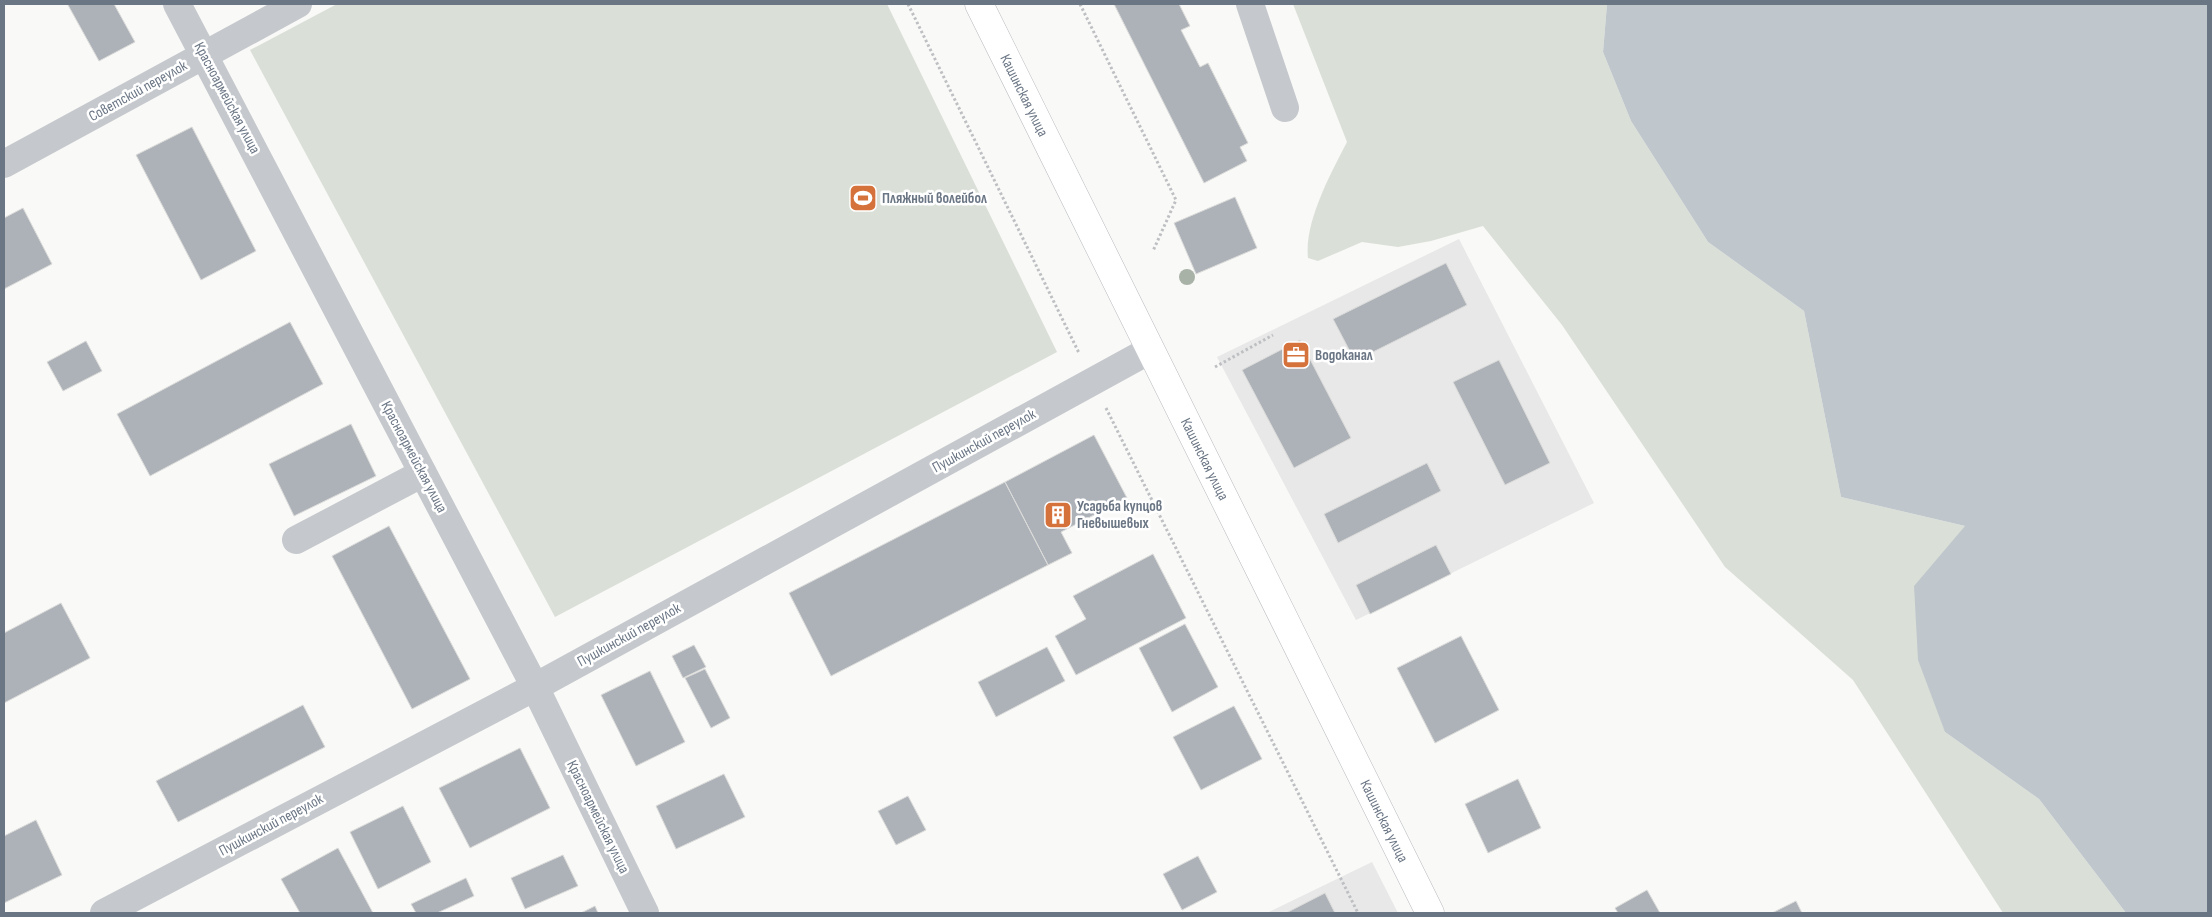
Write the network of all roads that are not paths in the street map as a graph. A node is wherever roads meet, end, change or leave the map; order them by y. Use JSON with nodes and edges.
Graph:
{"nodes":[{"id":1,"x":177,"y":4,"type":"edge"},
{"id":2,"x":298,"y":4,"type":"edge"},
{"id":3,"x":979,"y":4,"type":"edge"},
{"id":4,"x":1250,"y":4,"type":"edge"},
{"id":5,"x":204,"y":55,"type":"junction"},
{"id":6,"x":1285,"y":108,"type":"dead end"},
{"id":7,"x":4,"y":164,"type":"edge"},
{"id":8,"x":1150,"y":350,"type":"junction"},
{"id":9,"x":423,"y":473,"type":"junction"},
{"id":10,"x":296,"y":540,"type":"dead end"},
{"id":11,"x":535,"y":687,"type":"junction"},
{"id":12,"x":104,"y":913,"type":"edge"},
{"id":13,"x":645,"y":913,"type":"edge"},
{"id":14,"x":1430,"y":913,"type":"edge"}],
"edges":[{"from":1,"to":5,"type":"street","name":"Красноармейская улица"},
{"from":2,"to":5,"type":"street","name":"Советский переулок"},
{"from":3,"to":8,"type":"main road","name":"Кашинская улица"},
{"from":4,"to":6,"type":"street"},
{"from":5,"to":7,"type":"street","name":"Советский переулок"},
{"from":5,"to":9,"type":"street","name":"Красноармейская улица"},
{"from":8,"to":11,"type":"street","name":"Пушкинский переулок"},
{"from":8,"to":14,"type":"main road","name":"Кашинская улица"},
{"from":9,"to":10,"type":"street"},
{"from":9,"to":11,"type":"street","name":"Красноармейская улица"},
{"from":11,"to":12,"type":"street","name":"Пушкинский переулок"},
{"from":11,"to":13,"type":"street","name":"Красноармейская улица"}]}
